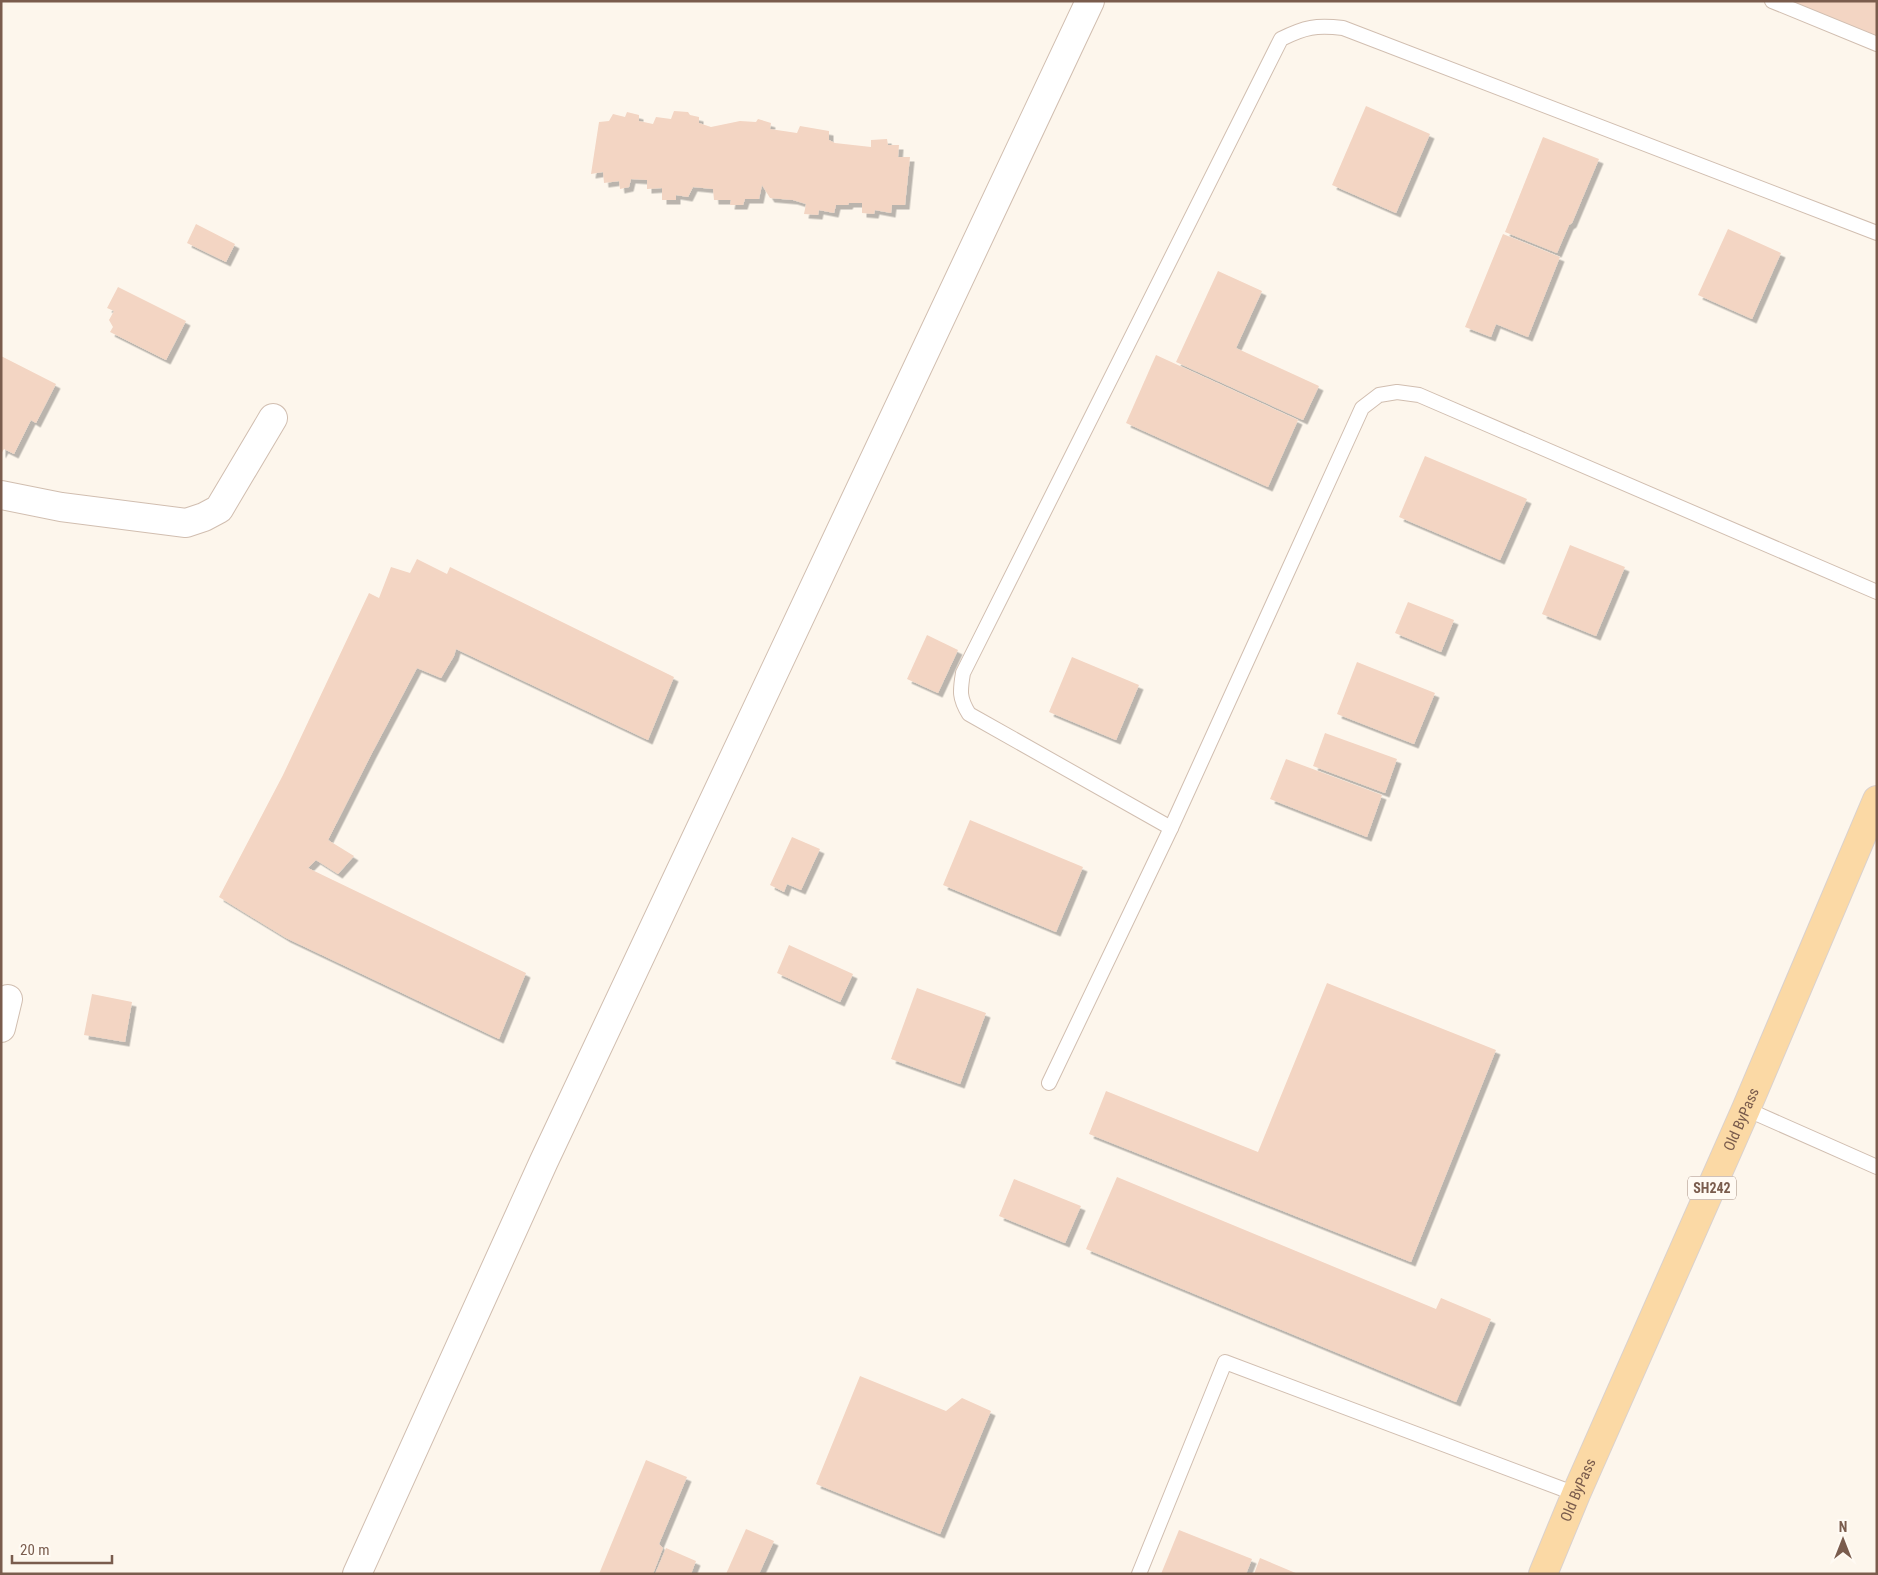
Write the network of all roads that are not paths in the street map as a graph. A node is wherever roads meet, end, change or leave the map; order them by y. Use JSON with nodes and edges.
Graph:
{"nodes":[{"id":1,"x":1090,"y":1,"type":"edge"},
{"id":2,"x":1772,"y":1,"type":"edge"},
{"id":3,"x":1877,"y":44,"type":"edge"},
{"id":4,"x":1877,"y":233,"type":"edge"},
{"id":5,"x":273,"y":418,"type":"dead end"},
{"id":6,"x":1,"y":495,"type":"edge"},
{"id":7,"x":1877,"y":592,"type":"edge"},
{"id":8,"x":1877,"y":800,"type":"edge"},
{"id":9,"x":1172,"y":828,"type":"junction"},
{"id":10,"x":8,"y":999,"type":"dead end"},
{"id":11,"x":1,"y":1028,"type":"edge"},
{"id":12,"x":1049,"y":1083,"type":"dead end"},
{"id":13,"x":1746,"y":1109,"type":"junction"},
{"id":14,"x":1877,"y":1167,"type":"edge"},
{"id":15,"x":1576,"y":1494,"type":"junction"},
{"id":16,"x":357,"y":1574,"type":"edge"},
{"id":17,"x":1139,"y":1574,"type":"edge"},
{"id":18,"x":1543,"y":1574,"type":"edge"}],
"edges":[{"from":1,"to":16,"type":"street"},
{"from":2,"to":3,"type":"lane"},
{"from":4,"to":9,"type":"lane"},
{"from":5,"to":6,"type":"street"},
{"from":7,"to":9,"type":"lane"},
{"from":8,"to":13,"type":"main road","name":"Old ByPass","number":"SH242"},
{"from":9,"to":12,"type":"lane"},
{"from":10,"to":11,"type":"street"},
{"from":13,"to":14,"type":"lane"},
{"from":13,"to":15,"type":"main road","name":"Old ByPass","number":"SH242"},
{"from":15,"to":17,"type":"lane"},
{"from":15,"to":18,"type":"main road","name":"Old ByPass","number":"SH242"}]}
